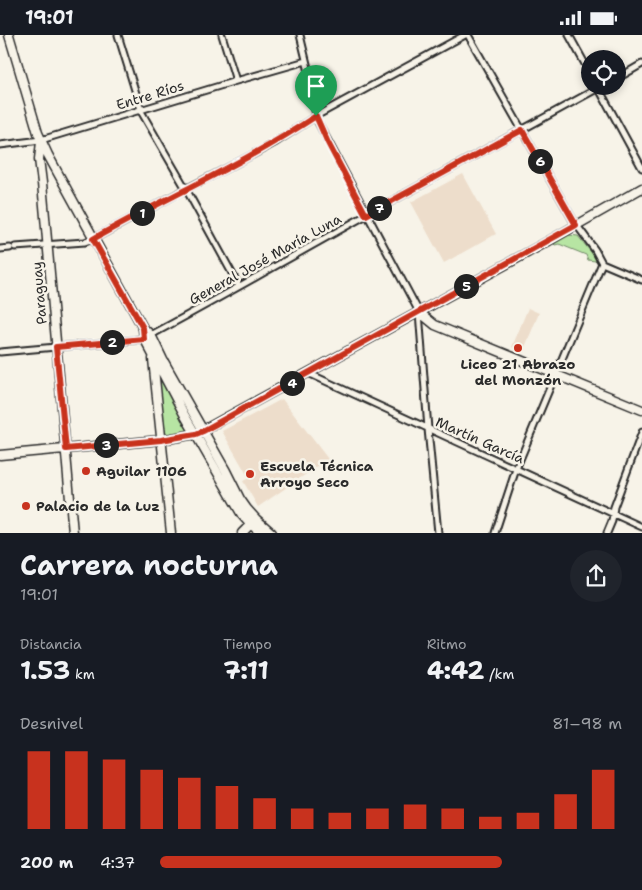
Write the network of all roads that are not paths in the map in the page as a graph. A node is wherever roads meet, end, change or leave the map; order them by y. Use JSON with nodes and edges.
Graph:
{"nodes":[{"id":1,"x":8,"y":35,"type":"edge"},
{"id":2,"x":118,"y":35,"type":"edge"},
{"id":3,"x":222,"y":35,"type":"edge"},
{"id":4,"x":300,"y":35,"type":"edge"},
{"id":5,"x":467,"y":35,"type":"edge"},
{"id":6,"x":569,"y":35,"type":"edge"},
{"id":7,"x":581,"y":57,"type":"edge"},
{"id":8,"x":306,"y":61,"type":"junction"},
{"id":9,"x":642,"y":64,"type":"edge"},
{"id":10,"x":626,"y":73,"type":"edge"},
{"id":11,"x":236,"y":81,"type":"junction"},
{"id":12,"x":585,"y":95,"type":"edge"},
{"id":13,"x":603,"y":95,"type":"edge"},
{"id":14,"x":141,"y":110,"type":"junction"},
{"id":15,"x":316,"y":116,"type":"junction"},
{"id":16,"x":522,"y":130,"type":"junction"},
{"id":17,"x":41,"y":140,"type":"junction"},
{"id":18,"x":0,"y":145,"type":"edge"},
{"id":19,"x":642,"y":167,"type":"edge"},
{"id":20,"x":642,"y":188,"type":"edge"},
{"id":21,"x":186,"y":189,"type":"junction"},
{"id":22,"x":366,"y":215,"type":"junction"},
{"id":23,"x":576,"y":225,"type":"junction"},
{"id":24,"x":93,"y":239,"type":"junction"},
{"id":25,"x":48,"y":245,"type":"junction"},
{"id":26,"x":0,"y":249,"type":"edge"},
{"id":27,"x":602,"y":263,"type":"junction"},
{"id":28,"x":642,"y":280,"type":"edge"},
{"id":29,"x":239,"y":286,"type":"junction"},
{"id":30,"x":419,"y":312,"type":"junction"},
{"id":31,"x":434,"y":325,"type":"junction"},
{"id":32,"x":420,"y":332,"type":"junction"},
{"id":33,"x":147,"y":337,"type":"junction"},
{"id":34,"x":56,"y":347,"type":"junction"},
{"id":35,"x":0,"y":352,"type":"edge"},
{"id":36,"x":152,"y":355,"type":"junction"},
{"id":37,"x":308,"y":373,"type":"junction"},
{"id":38,"x":555,"y":374,"type":"junction"},
{"id":39,"x":642,"y":410,"type":"edge"},
{"id":40,"x":428,"y":429,"type":"junction"},
{"id":41,"x":642,"y":432,"type":"edge"},
{"id":42,"x":200,"y":433,"type":"junction"},
{"id":43,"x":161,"y":440,"type":"junction"},
{"id":44,"x":66,"y":449,"type":"junction"},
{"id":45,"x":0,"y":455,"type":"edge"},
{"id":46,"x":516,"y":469,"type":"junction"},
{"id":47,"x":613,"y":513,"type":"junction"},
{"id":48,"x":253,"y":522,"type":"junction"},
{"id":49,"x":642,"y":527,"type":"edge"},
{"id":50,"x":73,"y":533,"type":"edge"},
{"id":51,"x":171,"y":533,"type":"edge"},
{"id":52,"x":242,"y":533,"type":"edge"},
{"id":53,"x":261,"y":533,"type":"edge"},
{"id":54,"x":272,"y":533,"type":"edge"},
{"id":55,"x":438,"y":533,"type":"edge"},
{"id":56,"x":495,"y":533,"type":"edge"},
{"id":57,"x":607,"y":533,"type":"edge"}],
"edges":[{"from":1,"to":17,"type":"street"},
{"from":2,"to":14,"type":"street"},
{"from":3,"to":11,"type":"street"},
{"from":4,"to":8,"type":"street"},
{"from":5,"to":15,"type":"street"},
{"from":5,"to":16,"type":"street"},
{"from":6,"to":7,"type":"street"},
{"from":8,"to":11,"type":"street","name":"Entre Ríos"},
{"from":8,"to":15,"type":"street"},
{"from":9,"to":10,"type":"street"},
{"from":11,"to":14,"type":"street","name":"Entre Ríos"},
{"from":12,"to":16,"type":"street","name":"General José María Luna"},
{"from":13,"to":19,"type":"street"},
{"from":14,"to":17,"type":"street","name":"Entre Ríos"},
{"from":14,"to":21,"type":"street"},
{"from":15,"to":21,"type":"street"},
{"from":15,"to":22,"type":"street"},
{"from":16,"to":22,"type":"street","name":"General José María Luna"},
{"from":16,"to":23,"type":"street"},
{"from":17,"to":18,"type":"street","name":"Entre Ríos"},
{"from":17,"to":24,"type":"street"},
{"from":17,"to":25,"type":"street","name":"Paraguay"},
{"from":20,"to":23,"type":"street"},
{"from":21,"to":24,"type":"street"},
{"from":21,"to":29,"type":"street"},
{"from":22,"to":29,"type":"street","name":"General José María Luna"},
{"from":22,"to":30,"type":"street"},
{"from":23,"to":27,"type":"street"},
{"from":23,"to":30,"type":"street"},
{"from":24,"to":25,"type":"street"},
{"from":24,"to":33,"type":"street"},
{"from":25,"to":26,"type":"street"},
{"from":25,"to":34,"type":"street","name":"Paraguay"},
{"from":27,"to":28,"type":"street"},
{"from":27,"to":38,"type":"street"},
{"from":29,"to":33,"type":"street","name":"General José María Luna"},
{"from":30,"to":31,"type":"street"},
{"from":30,"to":32,"type":"street"},
{"from":30,"to":37,"type":"street"},
{"from":31,"to":32,"type":"street"},
{"from":31,"to":38,"type":"street"},
{"from":32,"to":40,"type":"street"},
{"from":33,"to":34,"type":"street","name":"General José María Luna"},
{"from":33,"to":36,"type":"street"},
{"from":33,"to":42,"type":"street"},
{"from":34,"to":35,"type":"street","name":"General José María Luna"},
{"from":34,"to":44,"type":"street","name":"Paraguay"},
{"from":36,"to":42,"type":"street"},
{"from":36,"to":43,"type":"street"},
{"from":37,"to":40,"type":"street","name":"Martín García"},
{"from":37,"to":42,"type":"street"},
{"from":38,"to":39,"type":"street"},
{"from":38,"to":46,"type":"street"},
{"from":40,"to":46,"type":"street","name":"Martín García"},
{"from":40,"to":55,"type":"street"},
{"from":41,"to":47,"type":"street"},
{"from":42,"to":43,"type":"street"},
{"from":42,"to":48,"type":"street"},
{"from":43,"to":44,"type":"street"},
{"from":43,"to":51,"type":"street"},
{"from":44,"to":45,"type":"street"},
{"from":44,"to":50,"type":"street","name":"Paraguay"},
{"from":46,"to":47,"type":"street","name":"Martín García"},
{"from":46,"to":56,"type":"street"},
{"from":47,"to":49,"type":"street","name":"Martín García"},
{"from":47,"to":57,"type":"street"},
{"from":48,"to":52,"type":"street"},
{"from":48,"to":53,"type":"street"},
{"from":48,"to":54,"type":"street"}]}
